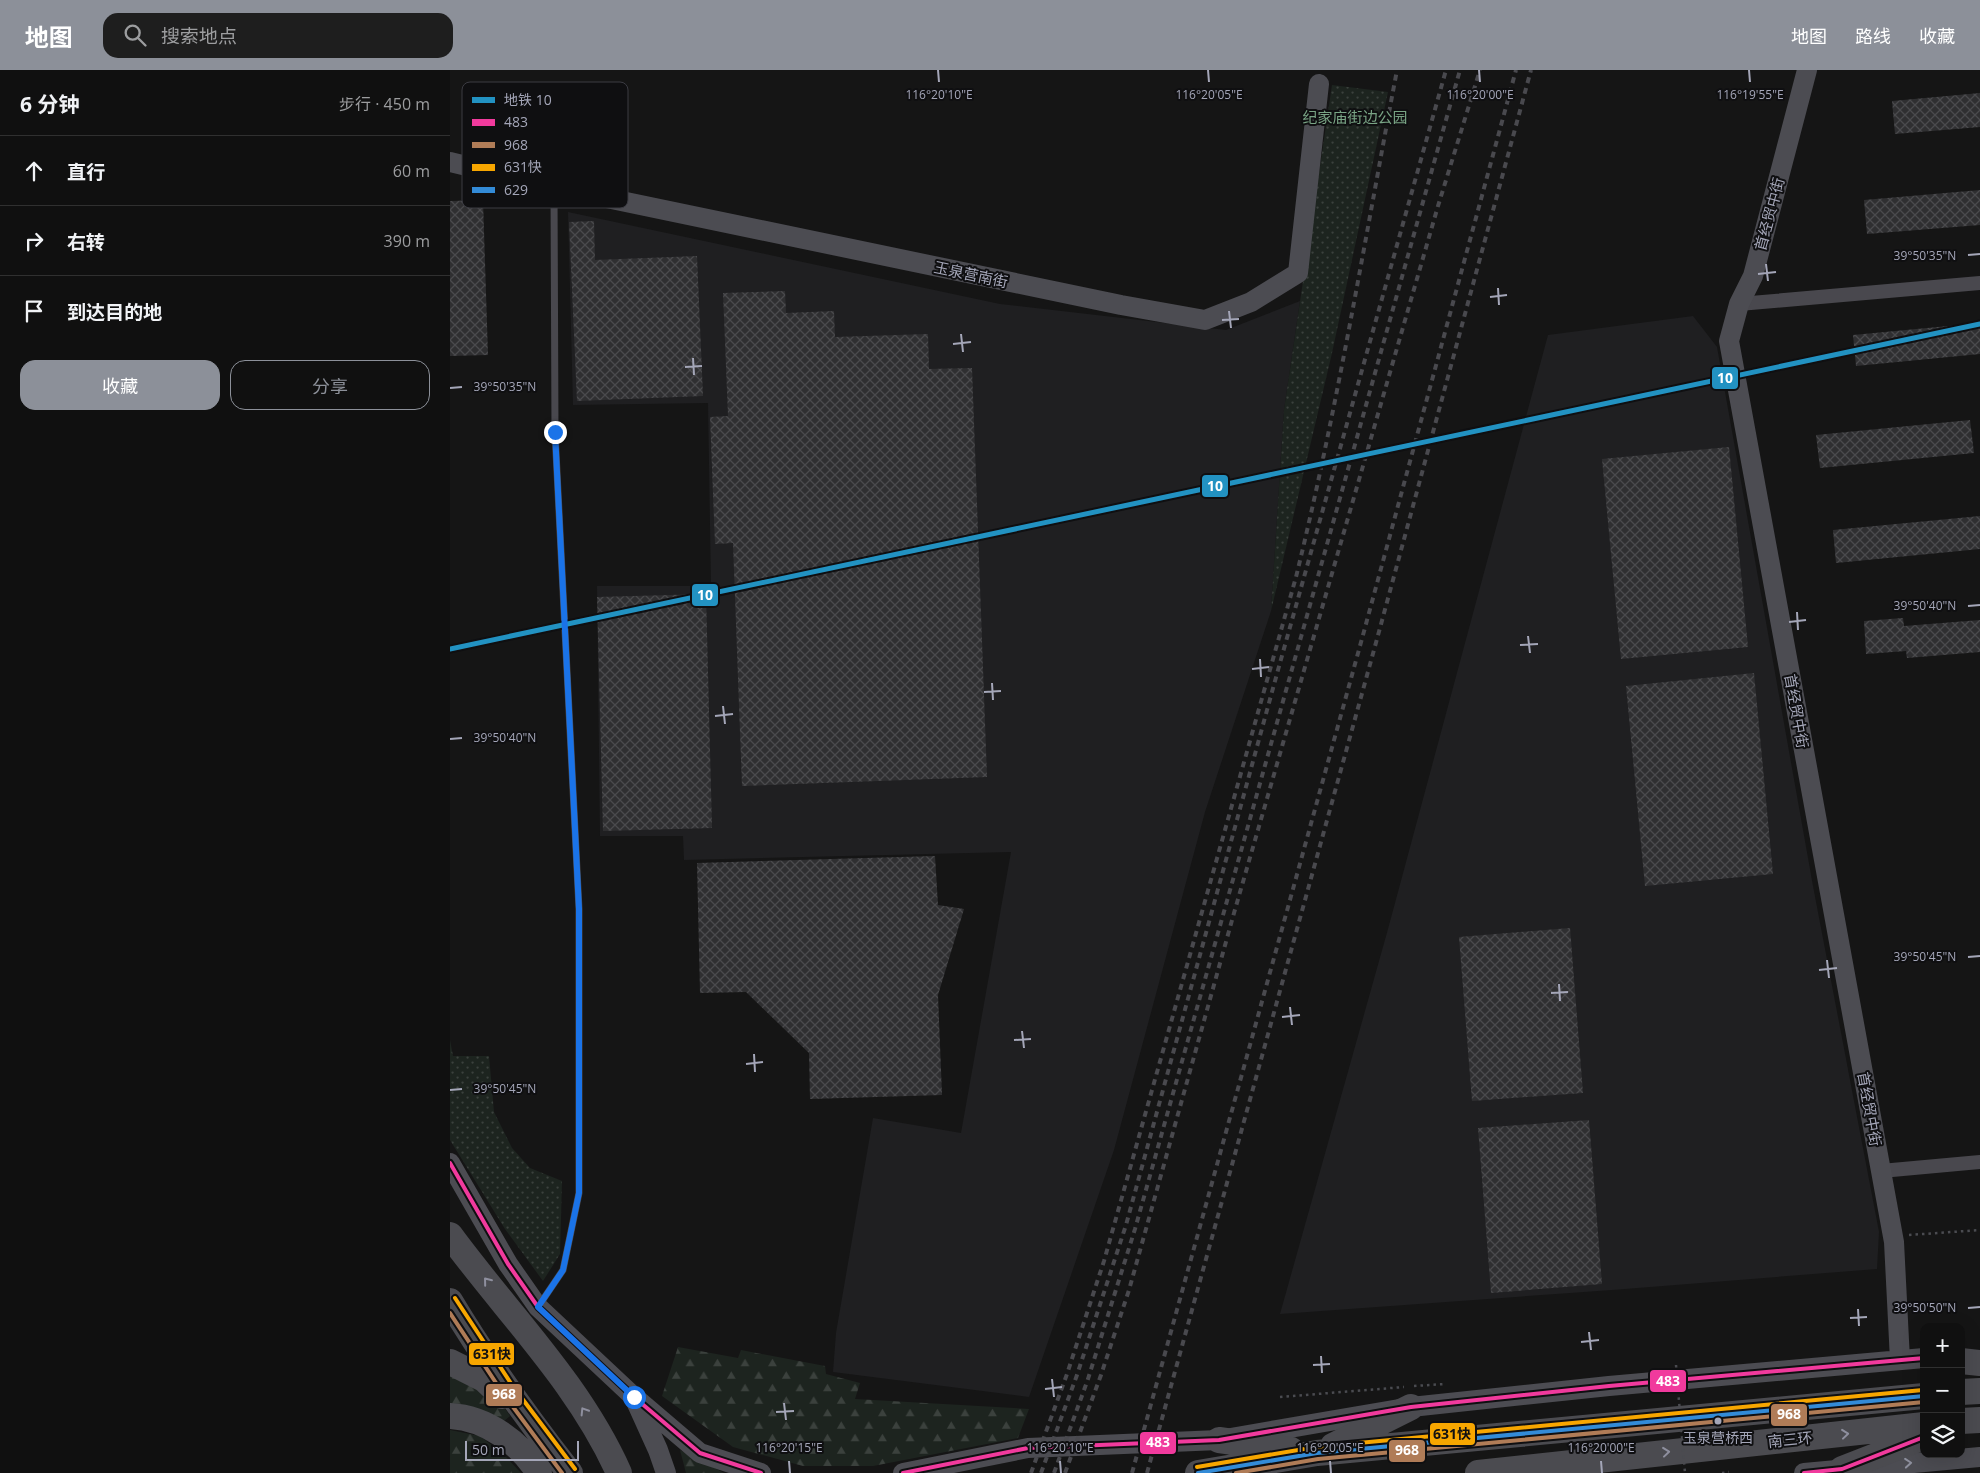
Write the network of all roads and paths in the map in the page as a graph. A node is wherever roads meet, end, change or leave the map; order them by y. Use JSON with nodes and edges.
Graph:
{"nodes":[{"id":1,"x":1807,"y":70,"type":"edge"},
{"id":2,"x":1319,"y":84,"type":"dead end"},
{"id":3,"x":628,"y":202,"type":"edge"},
{"id":4,"x":554,"y":208,"type":"edge"},
{"id":5,"x":1980,"y":283,"type":"edge"},
{"id":6,"x":1739,"y":304,"type":"junction"},
{"id":7,"x":1980,"y":1162,"type":"edge"},
{"id":8,"x":450,"y":1163,"type":"edge"},
{"id":9,"x":1881,"y":1171,"type":"junction"},
{"id":10,"x":1980,"y":1230,"type":"edge"},
{"id":11,"x":450,"y":1235,"type":"edge"},
{"id":12,"x":1893,"y":1236,"type":"junction"},
{"id":13,"x":450,"y":1301,"type":"edge"},
{"id":14,"x":538,"y":1307,"type":"junction"},
{"id":15,"x":1980,"y":1353,"type":"edge"},
{"id":16,"x":1965,"y":1355,"type":"edge"},
{"id":17,"x":1920,"y":1358,"type":"edge"},
{"id":18,"x":1900,"y":1360,"type":"junction"},
{"id":19,"x":1965,"y":1361,"type":"edge"},
{"id":20,"x":450,"y":1362,"type":"edge"},
{"id":21,"x":1980,"y":1363,"type":"edge"},
{"id":22,"x":1676,"y":1365,"type":"dead end"},
{"id":23,"x":1445,"y":1384,"type":"dead end"},
{"id":24,"x":1980,"y":1391,"type":"edge"},
{"id":25,"x":1965,"y":1392,"type":"edge"},
{"id":26,"x":1920,"y":1396,"type":"edge"},
{"id":27,"x":634,"y":1397,"type":"junction"},
{"id":28,"x":1280,"y":1397,"type":"dead end"},
{"id":29,"x":1411,"y":1408,"type":"junction"},
{"id":30,"x":450,"y":1416,"type":"edge"},
{"id":31,"x":1920,"y":1425,"type":"edge"},
{"id":32,"x":536,"y":1430,"type":"junction"},
{"id":33,"x":1920,"y":1439,"type":"edge"},
{"id":34,"x":1219,"y":1440,"type":"junction"},
{"id":35,"x":1317,"y":1453,"type":"junction"},
{"id":36,"x":1980,"y":1457,"type":"edge"},
{"id":37,"x":1842,"y":1468,"type":"junction"},
{"id":38,"x":1729,"y":1472,"type":"edge"},
{"id":39,"x":539,"y":1473,"type":"edge"},
{"id":40,"x":570,"y":1473,"type":"edge"},
{"id":41,"x":619,"y":1473,"type":"edge"},
{"id":42,"x":666,"y":1473,"type":"edge"},
{"id":43,"x":761,"y":1473,"type":"edge"},
{"id":44,"x":903,"y":1473,"type":"edge"},
{"id":45,"x":1198,"y":1473,"type":"edge"},
{"id":46,"x":1478,"y":1473,"type":"edge"},
{"id":47,"x":1685,"y":1473,"type":"edge"},
{"id":48,"x":1722,"y":1473,"type":"edge"},
{"id":49,"x":1804,"y":1473,"type":"edge"}],
"edges":[{"from":1,"to":6,"type":"street","name":"首经贸中街"},
{"from":2,"to":3,"type":"street","name":"玉泉营南街"},
{"from":4,"to":14,"type":"lane"},
{"from":5,"to":6,"type":"street"},
{"from":6,"to":9,"type":"street","name":"首经贸中街"},
{"from":7,"to":9,"type":"street"},
{"from":8,"to":14,"type":"street"},
{"from":9,"to":12,"type":"street","name":"首经贸中街"},
{"from":10,"to":12,"type":"path"},
{"from":41,"to":11,"type":"highway","one_way":true},
{"from":12,"to":18,"type":"street","name":"首经贸中街"},
{"from":13,"to":32,"type":"highway"},
{"from":14,"to":27,"type":"street"},
{"from":15,"to":16,"type":"street"},
{"from":17,"to":18,"type":"street"},
{"from":18,"to":29,"type":"street"},
{"from":19,"to":21,"type":"highway"},
{"from":20,"to":32,"type":"highway"},
{"from":22,"to":47,"type":"path","bridge":true},
{"from":23,"to":28,"type":"path"},
{"from":24,"to":25,"type":"highway"},
{"from":26,"to":35,"type":"highway","name":"南三环"},
{"from":27,"to":42,"type":"street"},
{"from":27,"to":43,"type":"street"},
{"from":29,"to":34,"type":"street"},
{"from":29,"to":35,"type":"highway"},
{"from":30,"to":39,"type":"highway"},
{"from":46,"to":31,"type":"highway","name":"南三环","one_way":true},
{"from":32,"to":40,"type":"highway"},
{"from":33,"to":37,"type":"highway"},
{"from":34,"to":35,"type":"highway"},
{"from":34,"to":44,"type":"street"},
{"from":35,"to":45,"type":"highway","name":"南三环"},
{"from":37,"to":36,"type":"street","one_way":true},
{"from":37,"to":49,"type":"street"},
{"from":38,"to":48,"type":"path"}]}
